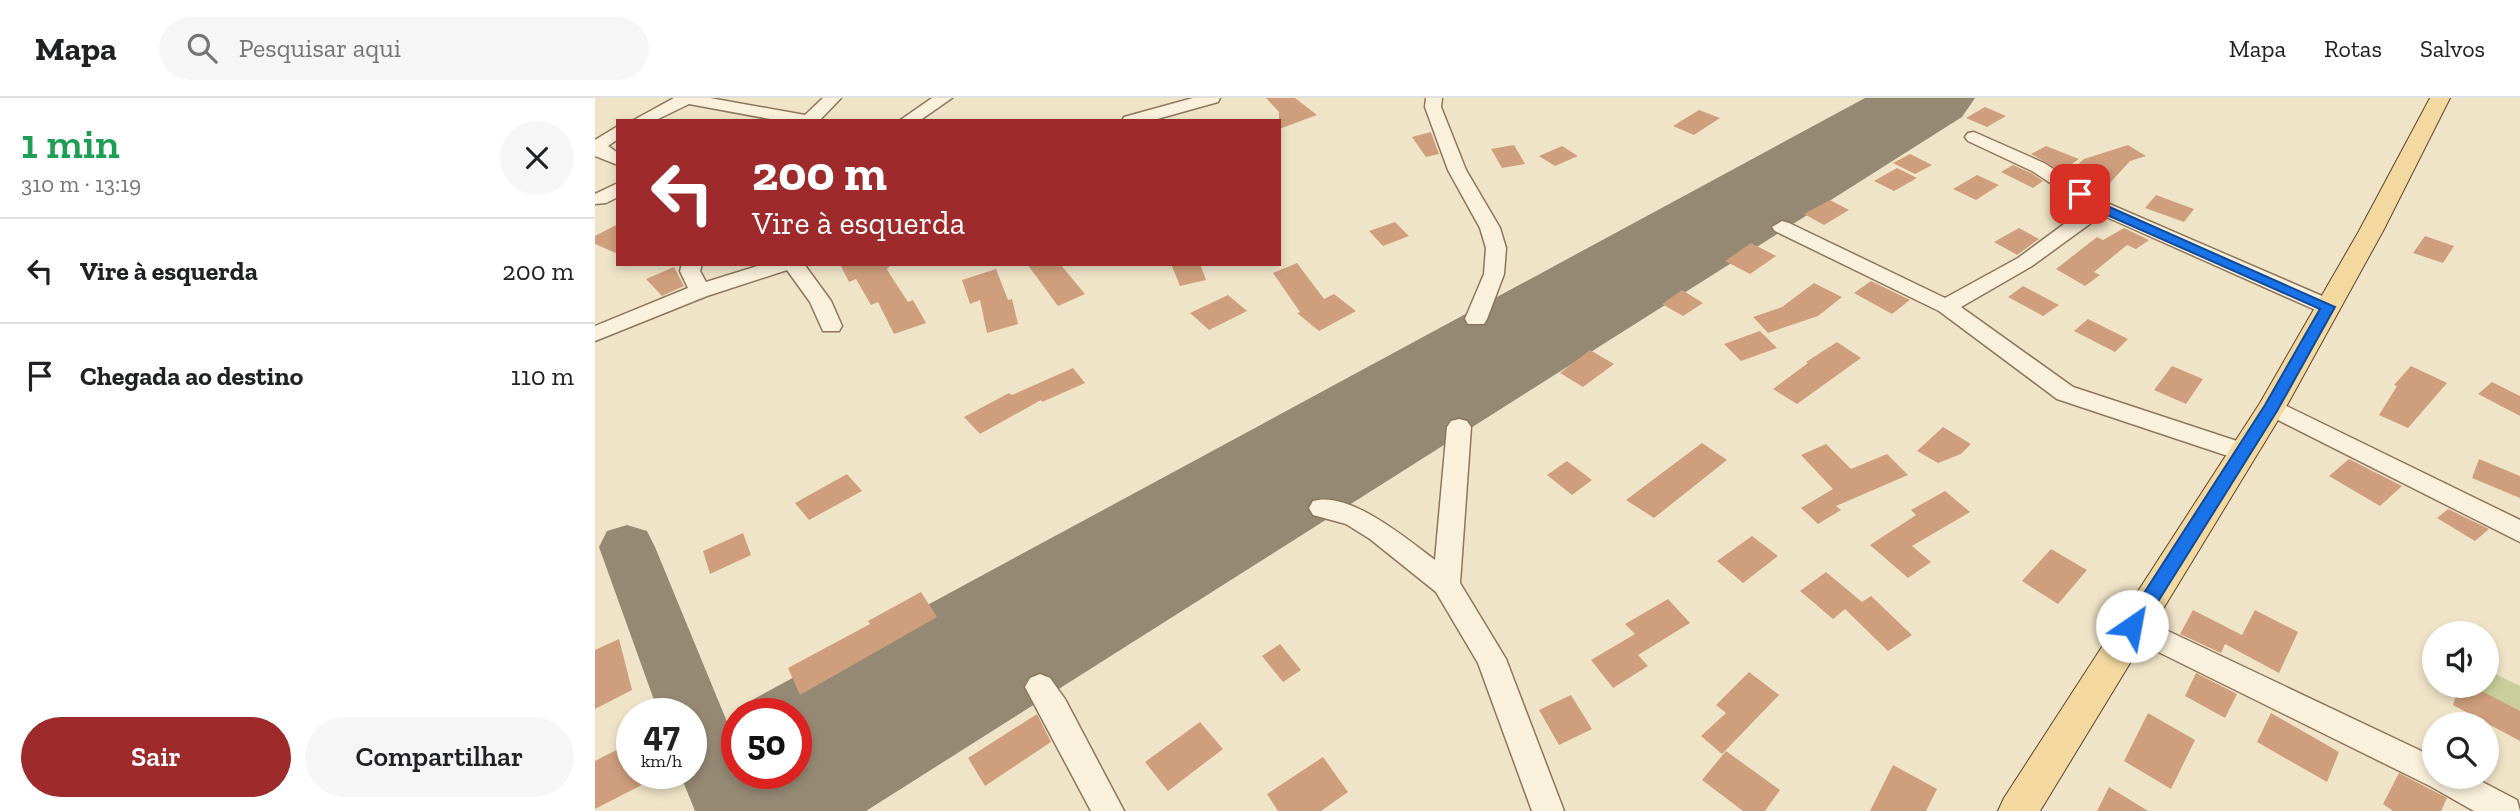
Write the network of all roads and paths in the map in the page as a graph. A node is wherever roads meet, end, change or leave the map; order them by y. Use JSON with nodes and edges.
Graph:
{"nodes":[{"id":1,"x":686,"y":98,"type":"edge"},
{"id":2,"x":834,"y":98,"type":"edge"},
{"id":3,"x":944,"y":98,"type":"edge"},
{"id":4,"x":1144,"y":98,"type":"edge"},
{"id":5,"x":1212,"y":98,"type":"edge"},
{"id":6,"x":1434,"y":98,"type":"edge"},
{"id":7,"x":2440,"y":98,"type":"edge"},
{"id":8,"x":1164,"y":110,"type":"junction"},
{"id":9,"x":644,"y":119,"type":"edge"},
{"id":10,"x":799,"y":119,"type":"edge"},
{"id":11,"x":812,"y":119,"type":"edge"},
{"id":12,"x":910,"y":119,"type":"edge"},
{"id":13,"x":1137,"y":119,"type":"edge"},
{"id":14,"x":606,"y":136,"type":"edge"},
{"id":15,"x":1973,"y":137,"type":"dead end"},
{"id":16,"x":616,"y":159,"type":"edge"},
{"id":17,"x":616,"y":190,"type":"edge"},
{"id":18,"x":599,"y":198,"type":"dead end"},
{"id":19,"x":2101,"y":207,"type":"junction"},
{"id":20,"x":1782,"y":227,"type":"dead end"},
{"id":21,"x":691,"y":266,"type":"edge"},
{"id":22,"x":780,"y":266,"type":"edge"},
{"id":23,"x":794,"y":266,"type":"edge"},
{"id":24,"x":700,"y":291,"type":"junction"},
{"id":25,"x":1945,"y":306,"type":"junction"},
{"id":26,"x":2328,"y":307,"type":"junction"},
{"id":27,"x":1476,"y":319,"type":"dead end"},
{"id":28,"x":831,"y":326,"type":"dead end"},
{"id":29,"x":595,"y":334,"type":"edge"},
{"id":30,"x":2272,"y":407,"type":"junction"},
{"id":31,"x":1459,"y":427,"type":"dead end"},
{"id":32,"x":2243,"y":452,"type":"junction"},
{"id":33,"x":1322,"y":508,"type":"dead end"},
{"id":34,"x":2520,"y":532,"type":"edge"},
{"id":35,"x":1446,"y":584,"type":"junction"},
{"id":36,"x":2132,"y":626,"type":"junction"},
{"id":37,"x":1040,"y":687,"type":"dead end"},
{"id":38,"x":2422,"y":767,"type":"edge"},
{"id":39,"x":2465,"y":789,"type":"edge"},
{"id":40,"x":1108,"y":811,"type":"edge"},
{"id":41,"x":1548,"y":811,"type":"edge"},
{"id":42,"x":2018,"y":811,"type":"edge"},
{"id":43,"x":2506,"y":811,"type":"edge"}],
"edges":[{"from":1,"to":9,"type":"street"},
{"from":1,"to":10,"type":"street"},
{"from":2,"to":11,"type":"street"},
{"from":3,"to":12,"type":"street"},
{"from":4,"to":8,"type":"street"},
{"from":5,"to":8,"type":"street"},
{"from":6,"to":27,"type":"street"},
{"from":7,"to":26,"type":"main road"},
{"from":8,"to":13,"type":"street"},
{"from":14,"to":16,"type":"street"},
{"from":15,"to":19,"type":"street"},
{"from":17,"to":18,"type":"street"},
{"from":19,"to":25,"type":"street"},
{"from":19,"to":26,"type":"street"},
{"from":20,"to":25,"type":"street"},
{"from":21,"to":24,"type":"street"},
{"from":22,"to":24,"type":"street"},
{"from":23,"to":28,"type":"street"},
{"from":24,"to":29,"type":"street"},
{"from":25,"to":32,"type":"street"},
{"from":26,"to":30,"type":"main road"},
{"from":30,"to":32,"type":"main road"},
{"from":30,"to":34,"type":"street"},
{"from":31,"to":35,"type":"street"},
{"from":32,"to":36,"type":"main road"},
{"from":33,"to":35,"type":"street"},
{"from":35,"to":41,"type":"street"},
{"from":36,"to":38,"type":"street"},
{"from":36,"to":42,"type":"main road"},
{"from":37,"to":40,"type":"street"},
{"from":39,"to":43,"type":"street"}]}
